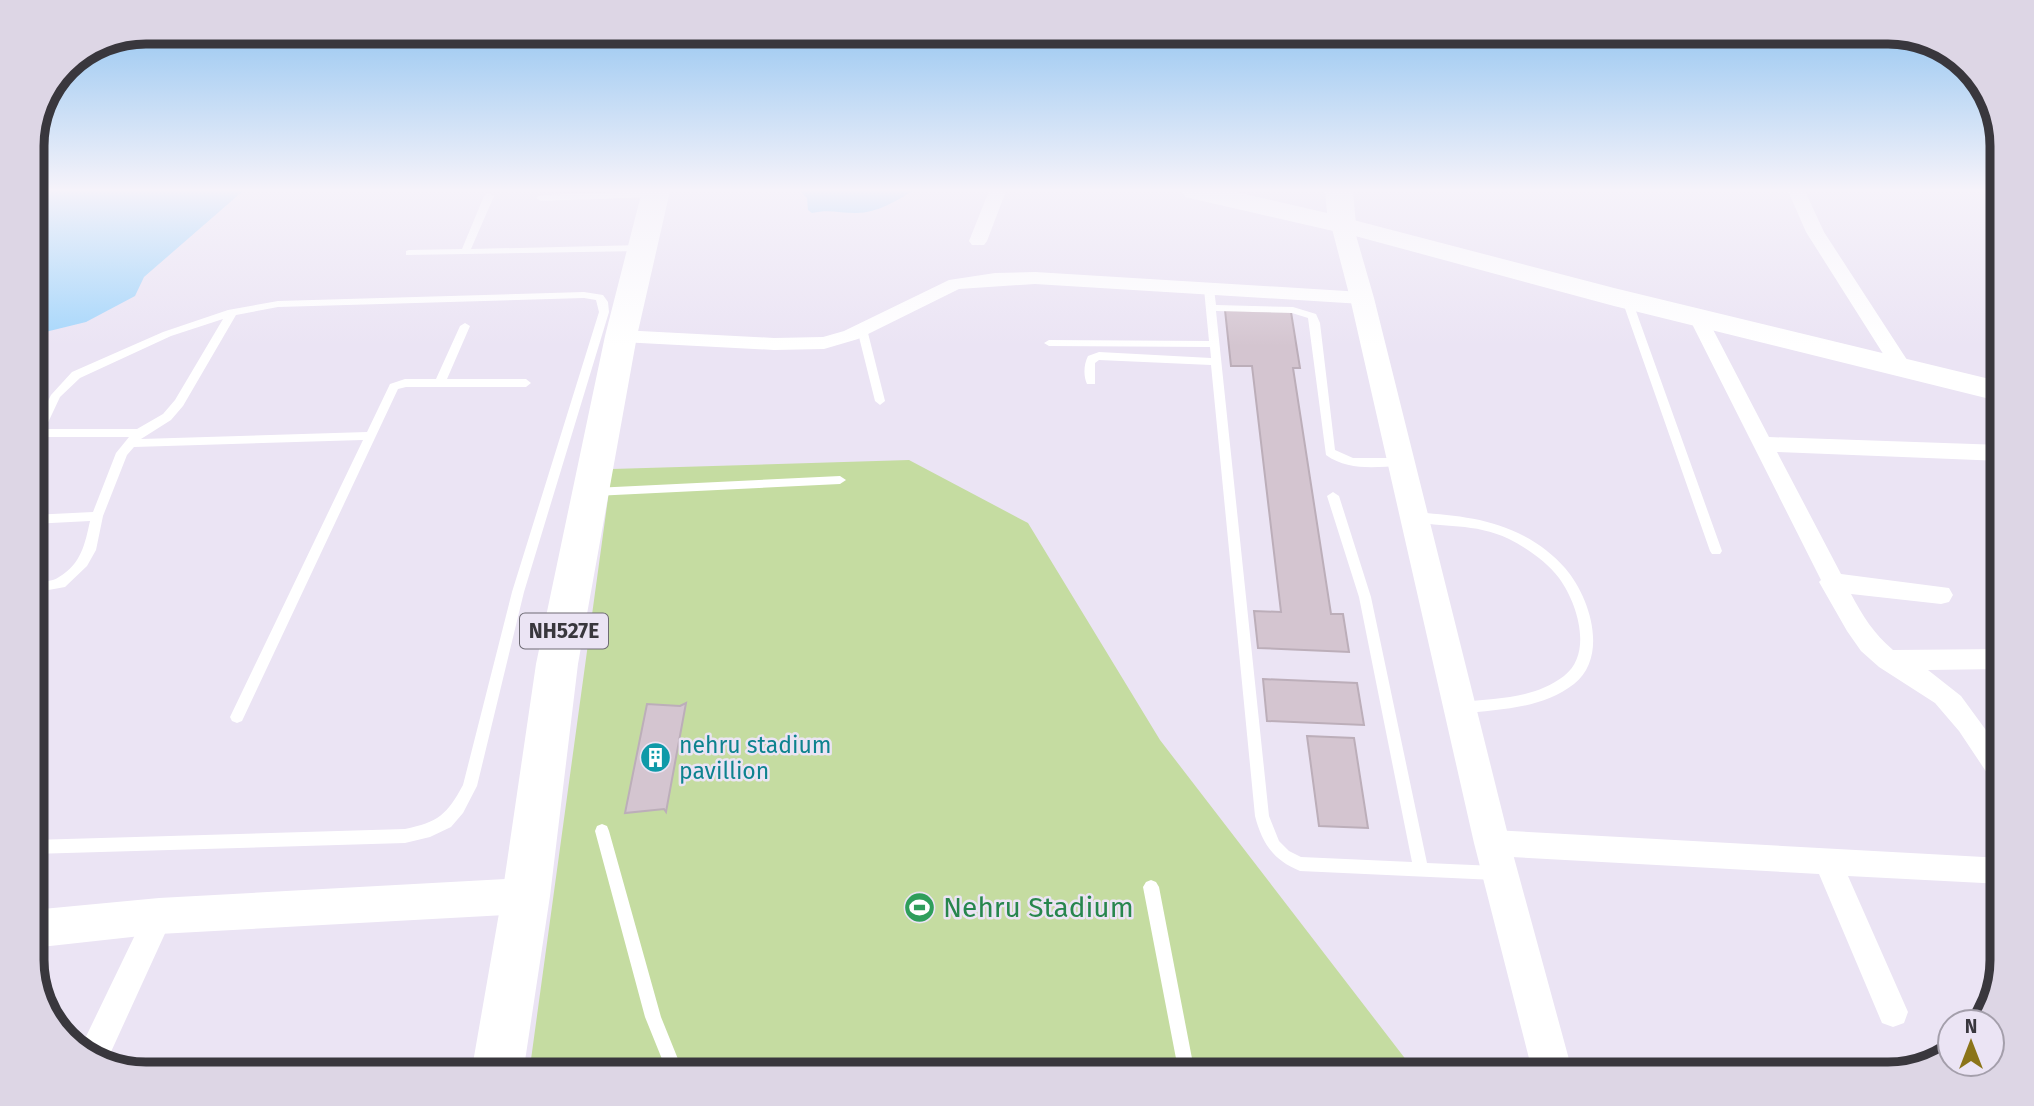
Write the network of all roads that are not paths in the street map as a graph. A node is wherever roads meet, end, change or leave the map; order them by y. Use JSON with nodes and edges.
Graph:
{"nodes":[{"id":1,"x":469,"y":243,"type":"edge"},
{"id":2,"x":642,"y":243,"type":"edge"},
{"id":3,"x":1347,"y":243,"type":"edge"},
{"id":4,"x":1409,"y":243,"type":"edge"},
{"id":5,"x":1822,"y":243,"type":"edge"},
{"id":6,"x":640,"y":248,"type":"junction"},
{"id":7,"x":465,"y":252,"type":"junction"},
{"id":8,"x":410,"y":253,"type":"dead end"},
{"id":9,"x":1362,"y":298,"type":"junction"},
{"id":10,"x":1210,"y":299,"type":"junction"},
{"id":11,"x":1627,"y":300,"type":"junction"},
{"id":12,"x":232,"y":312,"type":"junction"},
{"id":13,"x":1697,"y":316,"type":"junction"},
{"id":14,"x":465,"y":326,"type":"dead end"},
{"id":15,"x":862,"y":329,"type":"junction"},
{"id":16,"x":621,"y":336,"type":"junction"},
{"id":17,"x":1049,"y":344,"type":"dead end"},
{"id":18,"x":1215,"y":344,"type":"junction"},
{"id":19,"x":1217,"y":362,"type":"junction"},
{"id":20,"x":1901,"y":366,"type":"junction"},
{"id":21,"x":1091,"y":381,"type":"dead end"},
{"id":22,"x":440,"y":383,"type":"junction"},
{"id":23,"x":526,"y":383,"type":"dead end"},
{"id":24,"x":1990,"y":389,"type":"edge"},
{"id":25,"x":880,"y":401,"type":"dead end"},
{"id":26,"x":44,"y":424,"type":"edge"},
{"id":27,"x":44,"y":433,"type":"edge"},
{"id":28,"x":139,"y":433,"type":"junction"},
{"id":29,"x":370,"y":436,"type":"junction"},
{"id":30,"x":129,"y":443,"type":"junction"},
{"id":31,"x":1761,"y":444,"type":"junction"},
{"id":32,"x":1990,"y":453,"type":"edge"},
{"id":33,"x":1400,"y":462,"type":"junction"},
{"id":34,"x":839,"y":480,"type":"dead end"},
{"id":35,"x":590,"y":492,"type":"junction"},
{"id":36,"x":1333,"y":496,"type":"dead end"},
{"id":37,"x":97,"y":516,"type":"junction"},
{"id":38,"x":1413,"y":517,"type":"junction"},
{"id":39,"x":44,"y":518,"type":"edge"},
{"id":40,"x":1717,"y":551,"type":"dead end"},
{"id":41,"x":1831,"y":582,"type":"junction"},
{"id":42,"x":44,"y":587,"type":"edge"},
{"id":43,"x":1941,"y":595,"type":"dead end"},
{"id":44,"x":1990,"y":659,"type":"edge"},
{"id":45,"x":1888,"y":660,"type":"junction"},
{"id":46,"x":1459,"y":708,"type":"junction"},
{"id":47,"x":237,"y":717,"type":"dead end"},
{"id":48,"x":1990,"y":755,"type":"edge"},
{"id":49,"x":602,"y":831,"type":"dead end"},
{"id":50,"x":1492,"y":843,"type":"junction"},
{"id":51,"x":44,"y":847,"type":"edge"},
{"id":52,"x":1826,"y":861,"type":"junction"},
{"id":53,"x":1421,"y":870,"type":"junction"},
{"id":54,"x":1990,"y":870,"type":"edge"},
{"id":55,"x":1500,"y":874,"type":"junction"},
{"id":56,"x":1151,"y":887,"type":"dead end"},
{"id":57,"x":526,"y":896,"type":"junction"},
{"id":58,"x":159,"y":916,"type":"junction"},
{"id":59,"x":44,"y":928,"type":"edge"},
{"id":60,"x":1893,"y":1012,"type":"dead end"},
{"id":61,"x":96,"y":1049,"type":"edge"},
{"id":62,"x":499,"y":1062,"type":"edge"},
{"id":63,"x":671,"y":1062,"type":"edge"},
{"id":64,"x":1185,"y":1062,"type":"edge"},
{"id":65,"x":1550,"y":1062,"type":"edge"}],
"edges":[{"from":1,"to":7,"type":"lane"},
{"from":2,"to":6,"type":"highway","number":"NH527E"},
{"from":3,"to":9,"type":"street"},
{"from":4,"to":11,"type":"main road"},
{"from":5,"to":20,"type":"street"},
{"from":6,"to":7,"type":"lane"},
{"from":6,"to":16,"type":"highway","number":"NH527E"},
{"from":7,"to":8,"type":"lane"},
{"from":9,"to":10,"type":"street"},
{"from":9,"to":33,"type":"street"},
{"from":10,"to":15,"type":"street"},
{"from":10,"to":18,"type":"lane"},
{"from":10,"to":33,"type":"lane"},
{"from":11,"to":13,"type":"main road"},
{"from":11,"to":40,"type":"lane"},
{"from":12,"to":26,"type":"lane"},
{"from":12,"to":28,"type":"lane"},
{"from":12,"to":51,"type":"lane"},
{"from":13,"to":20,"type":"main road"},
{"from":13,"to":31,"type":"street"},
{"from":14,"to":22,"type":"lane"},
{"from":15,"to":16,"type":"street"},
{"from":15,"to":25,"type":"lane"},
{"from":16,"to":35,"type":"highway","number":"NH527E"},
{"from":17,"to":18,"type":"lane"},
{"from":18,"to":19,"type":"lane"},
{"from":19,"to":21,"type":"lane"},
{"from":19,"to":53,"type":"lane"},
{"from":20,"to":24,"type":"main road"},
{"from":22,"to":23,"type":"lane"},
{"from":22,"to":29,"type":"lane"},
{"from":27,"to":28,"type":"lane"},
{"from":28,"to":30,"type":"lane"},
{"from":29,"to":30,"type":"lane"},
{"from":29,"to":47,"type":"lane"},
{"from":30,"to":37,"type":"lane"},
{"from":31,"to":32,"type":"street"},
{"from":31,"to":41,"type":"street"},
{"from":33,"to":38,"type":"street"},
{"from":34,"to":35,"type":"lane"},
{"from":35,"to":57,"type":"highway","number":"NH527E"},
{"from":36,"to":53,"type":"lane"},
{"from":37,"to":39,"type":"lane"},
{"from":37,"to":42,"type":"lane"},
{"from":38,"to":46,"type":"street"},
{"from":38,"to":46,"type":"lane"},
{"from":41,"to":43,"type":"street"},
{"from":41,"to":45,"type":"street"},
{"from":44,"to":45,"type":"street"},
{"from":45,"to":48,"type":"street"},
{"from":46,"to":50,"type":"street"},
{"from":49,"to":63,"type":"lane"},
{"from":50,"to":52,"type":"street"},
{"from":50,"to":55,"type":"street"},
{"from":52,"to":54,"type":"street"},
{"from":52,"to":60,"type":"street"},
{"from":53,"to":55,"type":"lane"},
{"from":55,"to":65,"type":"street"},
{"from":56,"to":64,"type":"lane"},
{"from":57,"to":58,"type":"street"},
{"from":57,"to":62,"type":"highway","number":"NH527E"},
{"from":58,"to":59,"type":"street"},
{"from":58,"to":61,"type":"street"}]}
